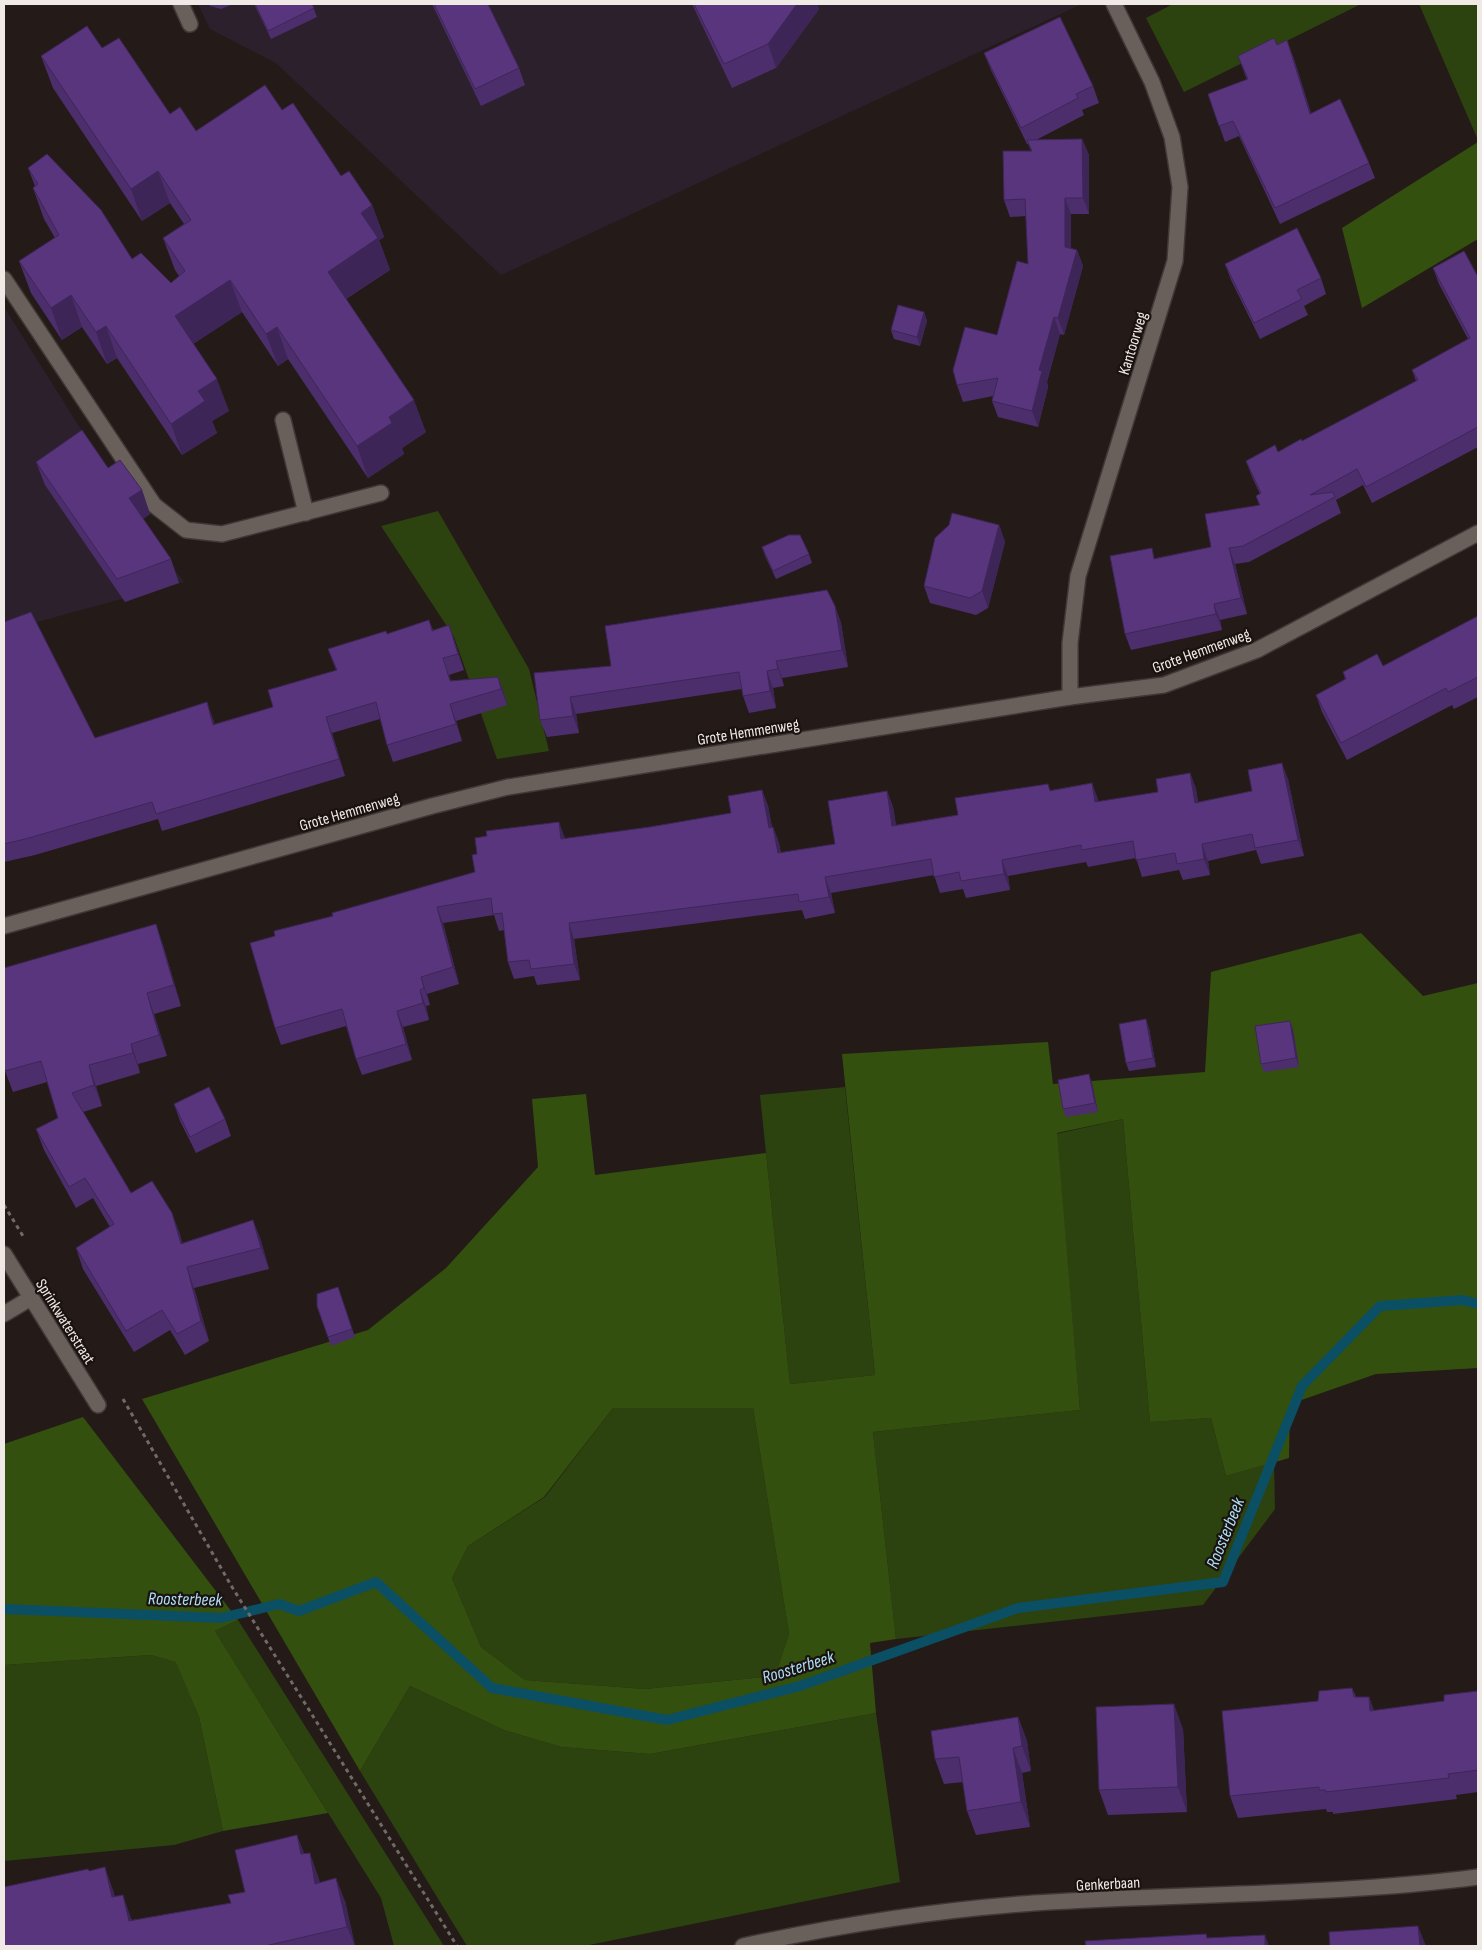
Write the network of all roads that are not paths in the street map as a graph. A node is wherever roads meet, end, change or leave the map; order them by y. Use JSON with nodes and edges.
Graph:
{"nodes":[{"id":1,"x":181,"y":4,"type":"edge"},
{"id":2,"x":1114,"y":4,"type":"edge"},
{"id":3,"x":190,"y":24,"type":"dead end"},
{"id":4,"x":4,"y":280,"type":"edge"},
{"id":5,"x":283,"y":420,"type":"dead end"},
{"id":6,"x":381,"y":493,"type":"dead end"},
{"id":7,"x":306,"y":514,"type":"junction"},
{"id":8,"x":1478,"y":533,"type":"edge"},
{"id":9,"x":1070,"y":698,"type":"junction"},
{"id":10,"x":4,"y":926,"type":"edge"},
{"id":11,"x":4,"y":1254,"type":"edge"},
{"id":12,"x":31,"y":1298,"type":"junction"},
{"id":13,"x":4,"y":1314,"type":"edge"},
{"id":14,"x":98,"y":1405,"type":"dead end"},
{"id":15,"x":1478,"y":1877,"type":"edge"},
{"id":16,"x":743,"y":1946,"type":"edge"}],
"edges":[{"from":1,"to":3,"type":"street"},
{"from":2,"to":9,"type":"street","name":"Kantoorweg"},
{"from":4,"to":7,"type":"street"},
{"from":5,"to":7,"type":"street"},
{"from":6,"to":7,"type":"street"},
{"from":8,"to":9,"type":"street","name":"Grote Hemmenweg"},
{"from":9,"to":10,"type":"street","name":"Grote Hemmenweg"},
{"from":11,"to":12,"type":"street","name":"Sprinkwaterstraat"},
{"from":12,"to":13,"type":"street"},
{"from":12,"to":14,"type":"street","name":"Sprinkwaterstraat"},
{"from":15,"to":16,"type":"street","name":"Genkerbaan"}]}
